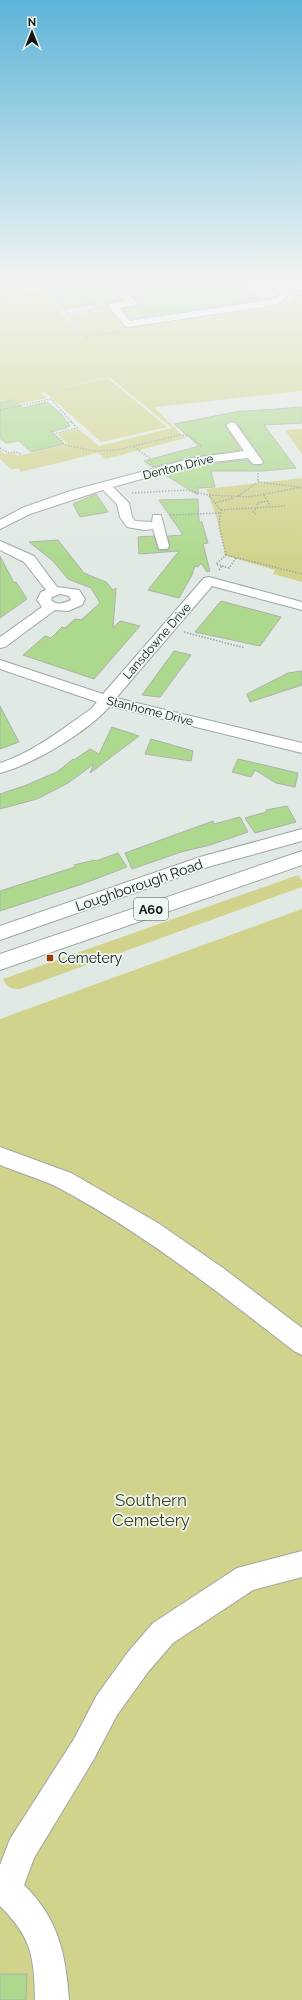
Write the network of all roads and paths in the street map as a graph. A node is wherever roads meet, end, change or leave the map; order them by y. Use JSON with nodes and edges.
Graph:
{"nodes":[{"id":1,"x":0,"y":410,"type":"edge"},
{"id":2,"x":67,"y":416,"type":"junction"},
{"id":3,"x":62,"y":417,"type":"dead end"},
{"id":4,"x":72,"y":422,"type":"junction"},
{"id":5,"x":245,"y":422,"type":"dead end"},
{"id":6,"x":68,"y":423,"type":"dead end"},
{"id":7,"x":0,"y":448,"type":"edge"},
{"id":8,"x":22,"y":456,"type":"dead end"},
{"id":9,"x":214,"y":457,"type":"junction"},
{"id":10,"x":254,"y":458,"type":"junction"},
{"id":11,"x":258,"y":482,"type":"junction"},
{"id":12,"x":302,"y":487,"type":"edge"},
{"id":13,"x":110,"y":490,"type":"junction"},
{"id":14,"x":208,"y":495,"type":"junction"},
{"id":15,"x":264,"y":495,"type":"junction"},
{"id":16,"x":236,"y":497,"type":"junction"},
{"id":17,"x":268,"y":501,"type":"junction"},
{"id":18,"x":215,"y":503,"type":"junction"},
{"id":19,"x":270,"y":506,"type":"junction"},
{"id":20,"x":285,"y":506,"type":"dead end"},
{"id":21,"x":275,"y":507,"type":"junction"},
{"id":22,"x":257,"y":508,"type":"junction"},
{"id":23,"x":220,"y":511,"type":"junction"},
{"id":24,"x":276,"y":511,"type":"dead end"},
{"id":25,"x":256,"y":514,"type":"dead end"},
{"id":26,"x":160,"y":519,"type":"junction"},
{"id":27,"x":0,"y":525,"type":"edge"},
{"id":28,"x":0,"y":545,"type":"edge"},
{"id":29,"x":163,"y":546,"type":"dead end"},
{"id":30,"x":226,"y":555,"type":"junction"},
{"id":31,"x":237,"y":557,"type":"junction"},
{"id":32,"x":221,"y":568,"type":"junction"},
{"id":33,"x":302,"y":574,"type":"edge"},
{"id":34,"x":209,"y":581,"type":"junction"},
{"id":35,"x":53,"y":591,"type":"junction"},
{"id":36,"x":302,"y":606,"type":"edge"},
{"id":37,"x":51,"y":607,"type":"junction"},
{"id":38,"x":168,"y":628,"type":"junction"},
{"id":39,"x":0,"y":644,"type":"edge"},
{"id":40,"x":245,"y":648,"type":"dead end"},
{"id":41,"x":0,"y":664,"type":"edge"},
{"id":42,"x":105,"y":700,"type":"junction"},
{"id":43,"x":302,"y":748,"type":"edge"},
{"id":44,"x":0,"y":768,"type":"edge"},
{"id":45,"x":302,"y":835,"type":"edge"},
{"id":46,"x":302,"y":858,"type":"edge"},
{"id":47,"x":0,"y":934,"type":"edge"},
{"id":48,"x":0,"y":962,"type":"edge"},
{"id":49,"x":0,"y":1156,"type":"edge"},
{"id":50,"x":302,"y":1343,"type":"edge"},
{"id":51,"x":302,"y":1564,"type":"edge"},
{"id":52,"x":3,"y":1890,"type":"edge"},
{"id":53,"x":52,"y":2000,"type":"edge"}],
"edges":[{"from":1,"to":2,"type":"path"},
{"from":2,"to":3,"type":"path"},
{"from":2,"to":4,"type":"path"},
{"from":4,"to":6,"type":"path"},
{"from":4,"to":9,"type":"path"},
{"from":5,"to":10,"type":"street"},
{"from":7,"to":8,"type":"path"},
{"from":9,"to":10,"type":"street","name":"Denton Drive"},
{"from":9,"to":13,"type":"street","name":"Denton Drive"},
{"from":10,"to":11,"type":"path"},
{"from":11,"to":12,"type":"path"},
{"from":11,"to":16,"type":"path"},
{"from":12,"to":15,"type":"path"},
{"from":13,"to":14,"type":"path"},
{"from":13,"to":26,"type":"street"},
{"from":13,"to":27,"type":"street","name":"Denton Drive"},
{"from":14,"to":16,"type":"path"},
{"from":14,"to":18,"type":"path"},
{"from":15,"to":16,"type":"path"},
{"from":15,"to":17,"type":"path"},
{"from":16,"to":18,"type":"path"},
{"from":17,"to":19,"type":"path"},
{"from":17,"to":22,"type":"path"},
{"from":18,"to":23,"type":"path"},
{"from":19,"to":21,"type":"path"},
{"from":19,"to":22,"type":"path"},
{"from":20,"to":21,"type":"path"},
{"from":21,"to":24,"type":"path"},
{"from":22,"to":23,"type":"path"},
{"from":22,"to":25,"type":"path"},
{"from":23,"to":26,"type":"path"},
{"from":23,"to":30,"type":"path"},
{"from":26,"to":29,"type":"street"},
{"from":28,"to":35,"type":"street"},
{"from":30,"to":31,"type":"path"},
{"from":30,"to":32,"type":"path"},
{"from":31,"to":32,"type":"path"},
{"from":31,"to":33,"type":"path"},
{"from":32,"to":34,"type":"street","name":"Lansdowne Drive"},
{"from":34,"to":36,"type":"street"},
{"from":34,"to":38,"type":"street","name":"Lansdowne Drive"},
{"from":35,"to":37,"type":"street"},
{"from":35,"to":37,"type":"street"},
{"from":37,"to":39,"type":"street"},
{"from":38,"to":40,"type":"path"},
{"from":38,"to":42,"type":"street","name":"Lansdowne Drive"},
{"from":41,"to":42,"type":"street","name":"Stanhome Drive"},
{"from":42,"to":43,"type":"street","name":"Stanhome Drive"},
{"from":42,"to":44,"type":"street","name":"Lansdowne Drive"},
{"from":45,"to":47,"type":"street","name":"Loughborough Road"},
{"from":46,"to":48,"type":"main road","name":"Loughborough Road","number":"A60"},
{"from":49,"to":50,"type":"street"},
{"from":51,"to":52,"type":"street"},
{"from":52,"to":53,"type":"street"}]}
